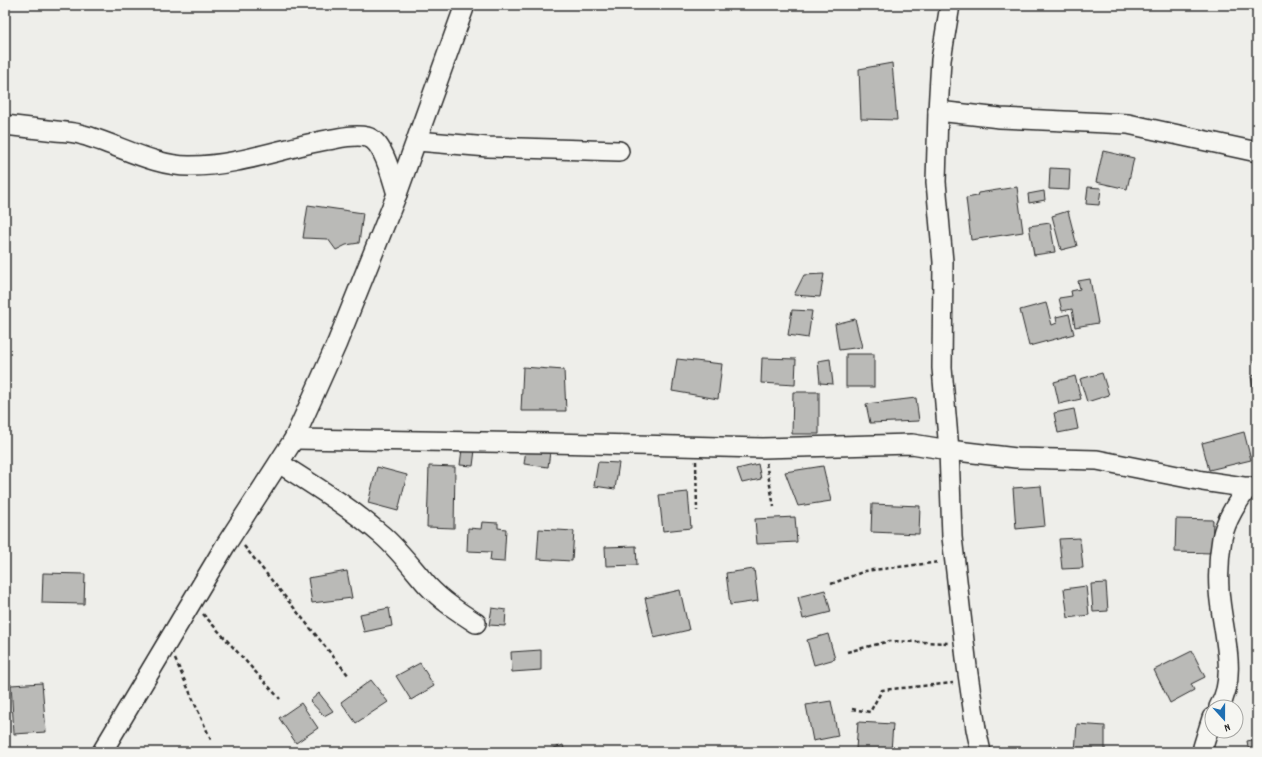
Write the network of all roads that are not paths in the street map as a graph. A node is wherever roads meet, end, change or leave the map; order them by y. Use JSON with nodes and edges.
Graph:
{"nodes":[{"id":1,"x":465,"y":5,"type":"edge"},
{"id":2,"x":950,"y":5,"type":"edge"},
{"id":3,"x":938,"y":111,"type":"junction"},
{"id":4,"x":5,"y":125,"type":"edge"},
{"id":5,"x":416,"y":141,"type":"junction"},
{"id":6,"x":619,"y":151,"type":"dead end"},
{"id":7,"x":1257,"y":152,"type":"edge"},
{"id":8,"x":397,"y":194,"type":"junction"},
{"id":9,"x":294,"y":439,"type":"junction"},
{"id":10,"x":949,"y":450,"type":"junction"},
{"id":11,"x":278,"y":463,"type":"junction"},
{"id":12,"x":1252,"y":488,"type":"edge"},
{"id":13,"x":476,"y":623,"type":"dead end"},
{"id":14,"x":1223,"y":699,"type":"edge"},
{"id":15,"x":1205,"y":739,"type":"edge"},
{"id":16,"x":102,"y":752,"type":"edge"},
{"id":17,"x":981,"y":752,"type":"edge"},
{"id":18,"x":1204,"y":752,"type":"edge"}],
"edges":[{"from":1,"to":5,"type":"street"},
{"from":2,"to":3,"type":"street"},
{"from":3,"to":7,"type":"street"},
{"from":3,"to":10,"type":"street"},
{"from":4,"to":8,"type":"street"},
{"from":5,"to":6,"type":"street"},
{"from":5,"to":8,"type":"street"},
{"from":8,"to":9,"type":"street"},
{"from":9,"to":10,"type":"street"},
{"from":9,"to":11,"type":"street"},
{"from":10,"to":12,"type":"street"},
{"from":10,"to":17,"type":"street"},
{"from":11,"to":13,"type":"street"},
{"from":11,"to":16,"type":"street"},
{"from":12,"to":14,"type":"street"},
{"from":15,"to":18,"type":"street"}]}
